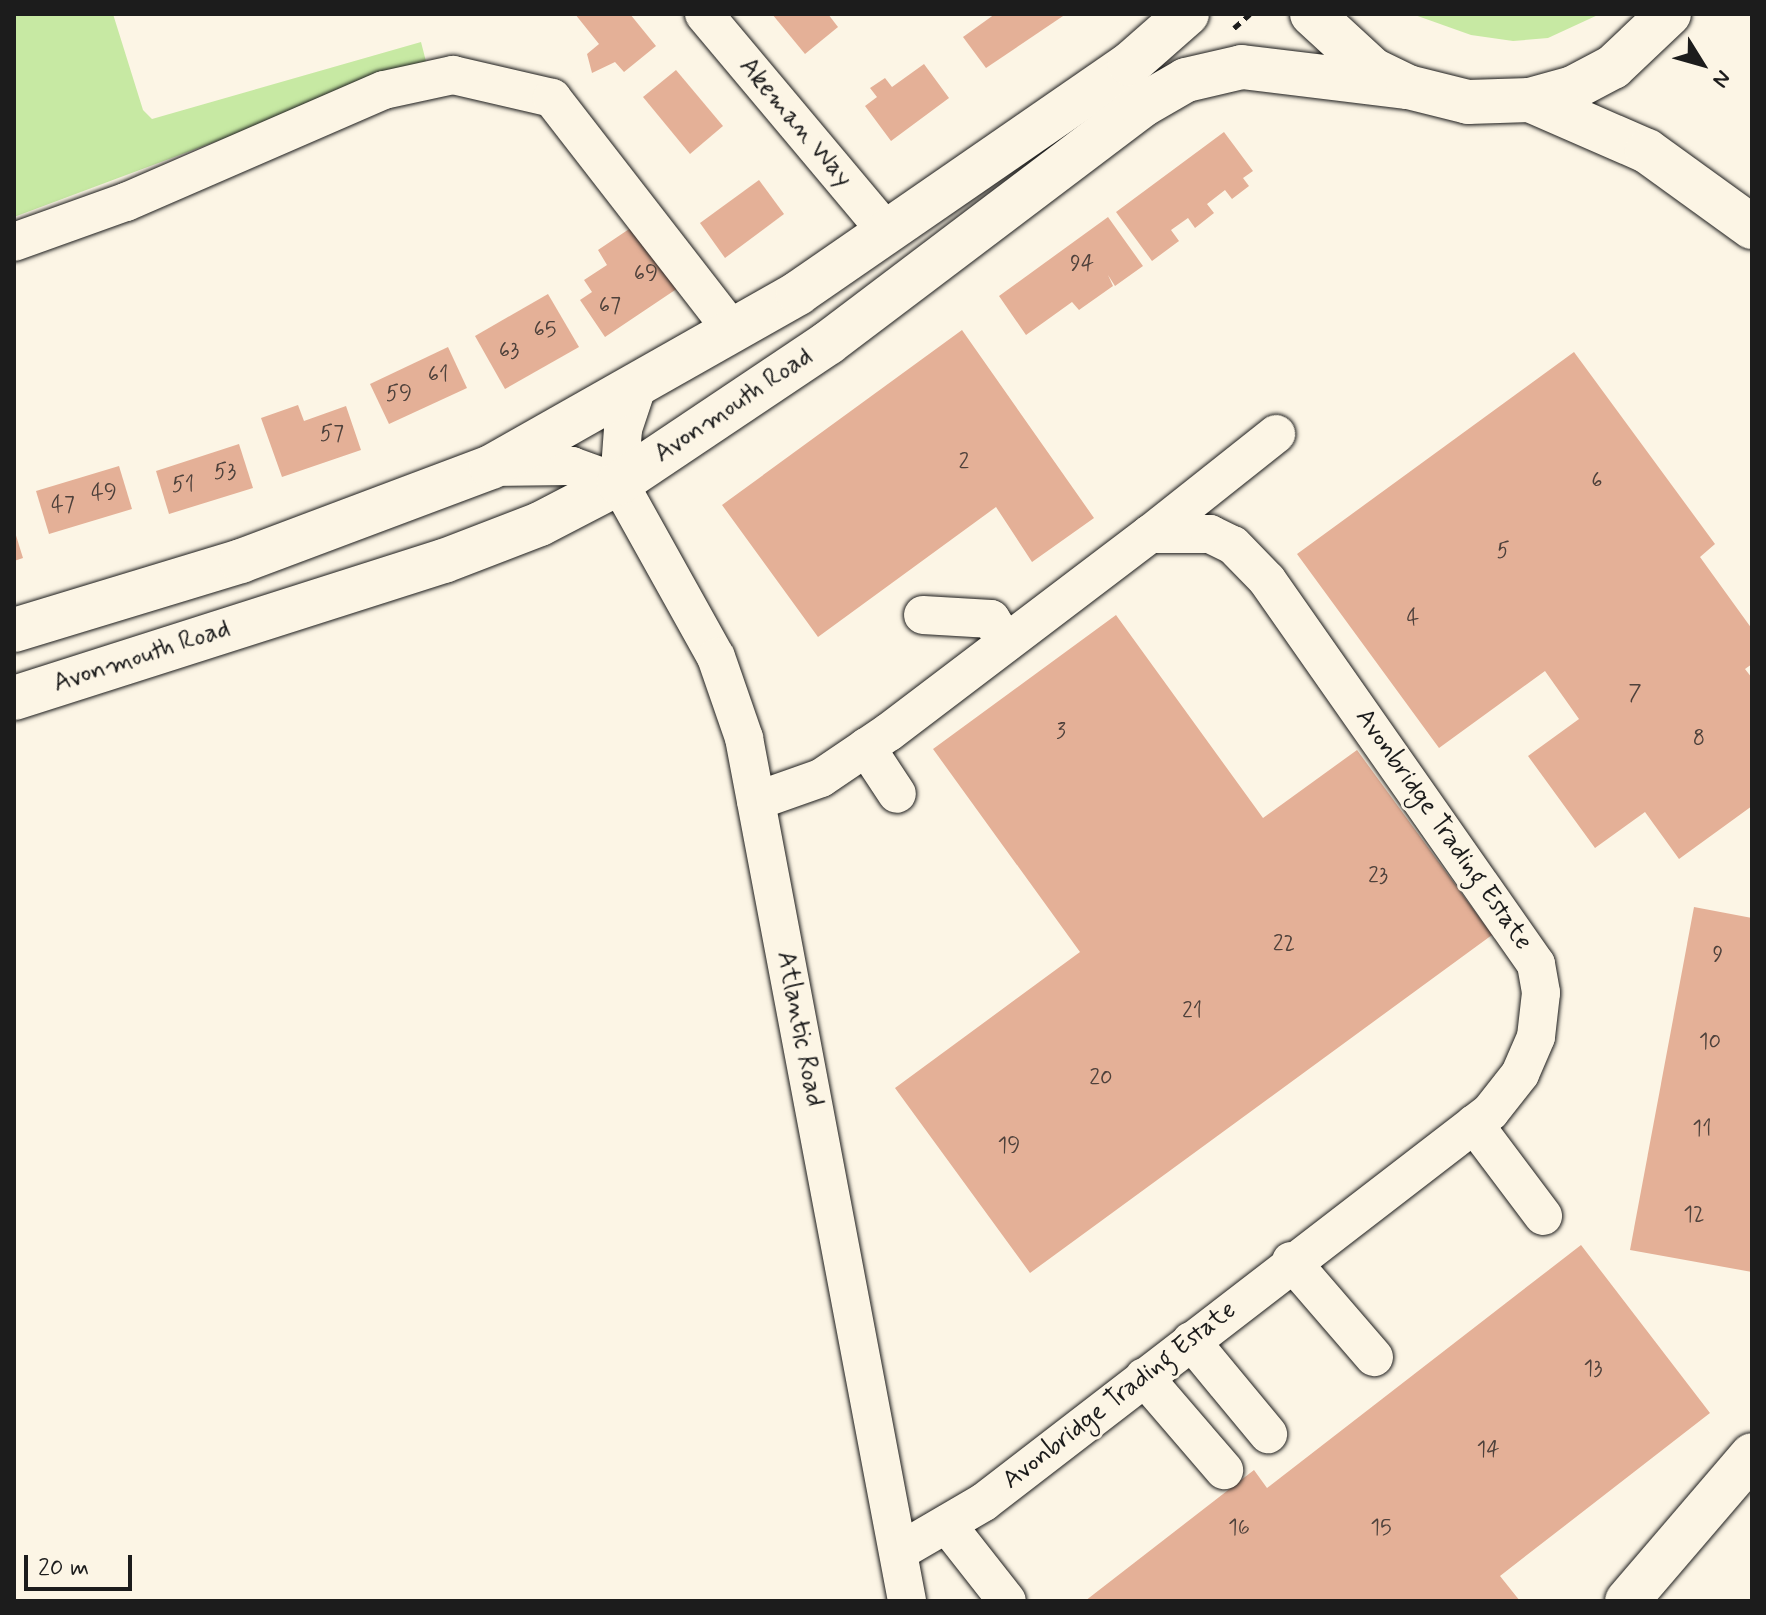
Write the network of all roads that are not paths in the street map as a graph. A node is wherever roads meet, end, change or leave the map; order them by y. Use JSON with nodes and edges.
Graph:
{"nodes":[{"id":1,"x":704,"y":14,"type":"edge"},
{"id":2,"x":1187,"y":14,"type":"edge"},
{"id":3,"x":1312,"y":14,"type":"edge"},
{"id":4,"x":1669,"y":14,"type":"edge"},
{"id":5,"x":1408,"y":87,"type":"junction"},
{"id":6,"x":1530,"y":100,"type":"junction"},
{"id":7,"x":1752,"y":227,"type":"edge"},
{"id":8,"x":887,"y":232,"type":"junction"},
{"id":9,"x":14,"y":242,"type":"edge"},
{"id":10,"x":733,"y":331,"type":"junction"},
{"id":11,"x":638,"y":384,"type":"junction"},
{"id":12,"x":1276,"y":434,"type":"dead end"},
{"id":13,"x":491,"y":467,"type":"junction"},
{"id":14,"x":619,"y":483,"type":"junction"},
{"id":15,"x":1150,"y":534,"type":"junction"},
{"id":16,"x":923,"y":615,"type":"dead end"},
{"id":17,"x":14,"y":630,"type":"edge"},
{"id":18,"x":1006,"y":643,"type":"junction"},
{"id":19,"x":14,"y":698,"type":"edge"},
{"id":20,"x":866,"y":747,"type":"junction"},
{"id":21,"x":897,"y":794,"type":"dead end"},
{"id":22,"x":756,"y":801,"type":"junction"},
{"id":23,"x":1474,"y":1124,"type":"junction"},
{"id":24,"x":1543,"y":1216,"type":"dead end"},
{"id":25,"x":1291,"y":1261,"type":"junction"},
{"id":26,"x":1191,"y":1341,"type":"junction"},
{"id":27,"x":1374,"y":1357,"type":"dead end"},
{"id":28,"x":1144,"y":1377,"type":"junction"},
{"id":29,"x":1268,"y":1434,"type":"dead end"},
{"id":30,"x":1752,"y":1455,"type":"edge"},
{"id":31,"x":1224,"y":1470,"type":"dead end"},
{"id":32,"x":1752,"y":1502,"type":"edge"},
{"id":33,"x":953,"y":1535,"type":"junction"},
{"id":34,"x":898,"y":1552,"type":"junction"},
{"id":35,"x":907,"y":1601,"type":"edge"},
{"id":36,"x":1007,"y":1601,"type":"edge"},
{"id":37,"x":1627,"y":1601,"type":"edge"},
{"id":38,"x":1652,"y":1601,"type":"edge"}],
"edges":[{"from":1,"to":8,"type":"street","name":"Akeman Way"},
{"from":2,"to":8,"type":"main road"},
{"from":3,"to":5,"type":"main road"},
{"from":4,"to":6,"type":"main road"},
{"from":5,"to":6,"type":"main road"},
{"from":5,"to":14,"type":"main road","name":"Avonmouth Road"},
{"from":6,"to":7,"type":"main road"},
{"from":8,"to":10,"type":"main road"},
{"from":9,"to":10,"type":"street"},
{"from":10,"to":11,"type":"main road"},
{"from":11,"to":13,"type":"main road"},
{"from":11,"to":14,"type":"street"},
{"from":12,"to":15,"type":"street"},
{"from":13,"to":14,"type":"street"},
{"from":13,"to":17,"type":"main road"},
{"from":14,"to":19,"type":"main road","name":"Avonmouth Road"},
{"from":14,"to":22,"type":"street","name":"Atlantic Road"},
{"from":15,"to":18,"type":"street"},
{"from":15,"to":23,"type":"street","name":"Avonbridge Trading Estate"},
{"from":16,"to":18,"type":"street"},
{"from":18,"to":20,"type":"street"},
{"from":20,"to":21,"type":"street"},
{"from":20,"to":22,"type":"street"},
{"from":22,"to":34,"type":"street","name":"Atlantic Road"},
{"from":23,"to":24,"type":"street"},
{"from":23,"to":25,"type":"street","name":"Avonbridge Trading Estate"},
{"from":25,"to":26,"type":"street","name":"Avonbridge Trading Estate"},
{"from":25,"to":27,"type":"street"},
{"from":26,"to":28,"type":"street","name":"Avonbridge Trading Estate"},
{"from":26,"to":29,"type":"street"},
{"from":28,"to":31,"type":"street"},
{"from":28,"to":33,"type":"street","name":"Avonbridge Trading Estate"},
{"from":30,"to":37,"type":"main road"},
{"from":32,"to":38,"type":"main road"},
{"from":33,"to":34,"type":"street","name":"Avonbridge Trading Estate"},
{"from":33,"to":36,"type":"street"},
{"from":34,"to":35,"type":"street","name":"Atlantic Road"}]}
